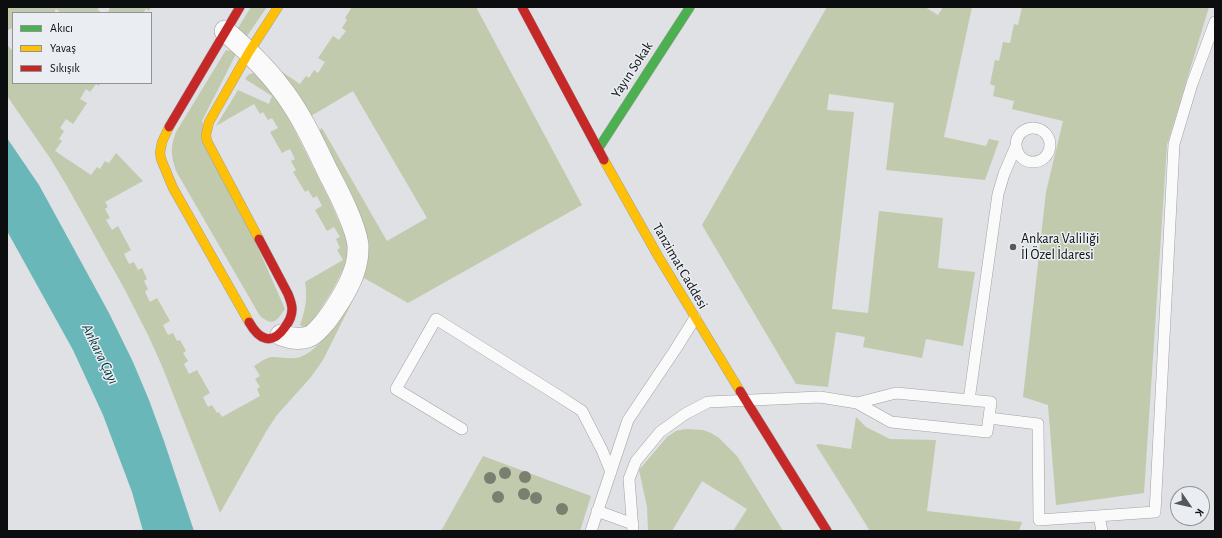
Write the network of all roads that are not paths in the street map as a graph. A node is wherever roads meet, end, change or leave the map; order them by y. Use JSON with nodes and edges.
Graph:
{"nodes":[{"id":1,"x":240,"y":7,"type":"edge"},
{"id":2,"x":278,"y":7,"type":"edge"},
{"id":3,"x":522,"y":7,"type":"edge"},
{"id":4,"x":690,"y":7,"type":"edge"},
{"id":5,"x":1215,"y":22,"type":"edge"},
{"id":6,"x":225,"y":31,"type":"junction"},
{"id":7,"x":249,"y":52,"type":"junction"},
{"id":8,"x":1016,"y":146,"type":"dead end"},
{"id":9,"x":598,"y":149,"type":"junction"},
{"id":10,"x":695,"y":318,"type":"junction"},
{"id":11,"x":281,"y":335,"type":"junction"},
{"id":12,"x":969,"y":400,"type":"junction"},
{"id":13,"x":745,"y":401,"type":"junction"},
{"id":14,"x":857,"y":403,"type":"junction"},
{"id":15,"x":989,"y":418,"type":"junction"},
{"id":16,"x":462,"y":429,"type":"dead end"},
{"id":17,"x":611,"y":472,"type":"junction"},
{"id":18,"x":597,"y":511,"type":"junction"},
{"id":19,"x":1099,"y":516,"type":"junction"},
{"id":20,"x":633,"y":528,"type":"edge"},
{"id":21,"x":591,"y":531,"type":"edge"},
{"id":22,"x":827,"y":531,"type":"edge"},
{"id":23,"x":1102,"y":531,"type":"edge"}],
"edges":[{"from":1,"to":6,"type":"street"},
{"from":2,"to":7,"type":"street"},
{"from":3,"to":9,"type":"street","name":"Tanzimat Caddesi"},
{"from":4,"to":9,"type":"street","name":"Yayın Sokak"},
{"from":5,"to":19,"type":"lane"},
{"from":6,"to":7,"type":"street"},
{"from":6,"to":11,"type":"street"},
{"from":7,"to":11,"type":"street"},
{"from":7,"to":11,"type":"street"},
{"from":8,"to":12,"type":"lane"},
{"from":9,"to":10,"type":"street","name":"Tanzimat Caddesi"},
{"from":10,"to":13,"type":"street","name":"Tanzimat Caddesi"},
{"from":10,"to":17,"type":"lane"},
{"from":12,"to":14,"type":"lane"},
{"from":12,"to":15,"type":"lane"},
{"from":13,"to":14,"type":"lane"},
{"from":13,"to":20,"type":"lane"},
{"from":13,"to":22,"type":"street","name":"Tanzimat Caddesi"},
{"from":14,"to":15,"type":"lane"},
{"from":15,"to":19,"type":"lane"},
{"from":16,"to":17,"type":"lane"},
{"from":17,"to":18,"type":"lane"},
{"from":18,"to":20,"type":"lane"},
{"from":18,"to":21,"type":"lane"},
{"from":19,"to":23,"type":"lane"}]}
